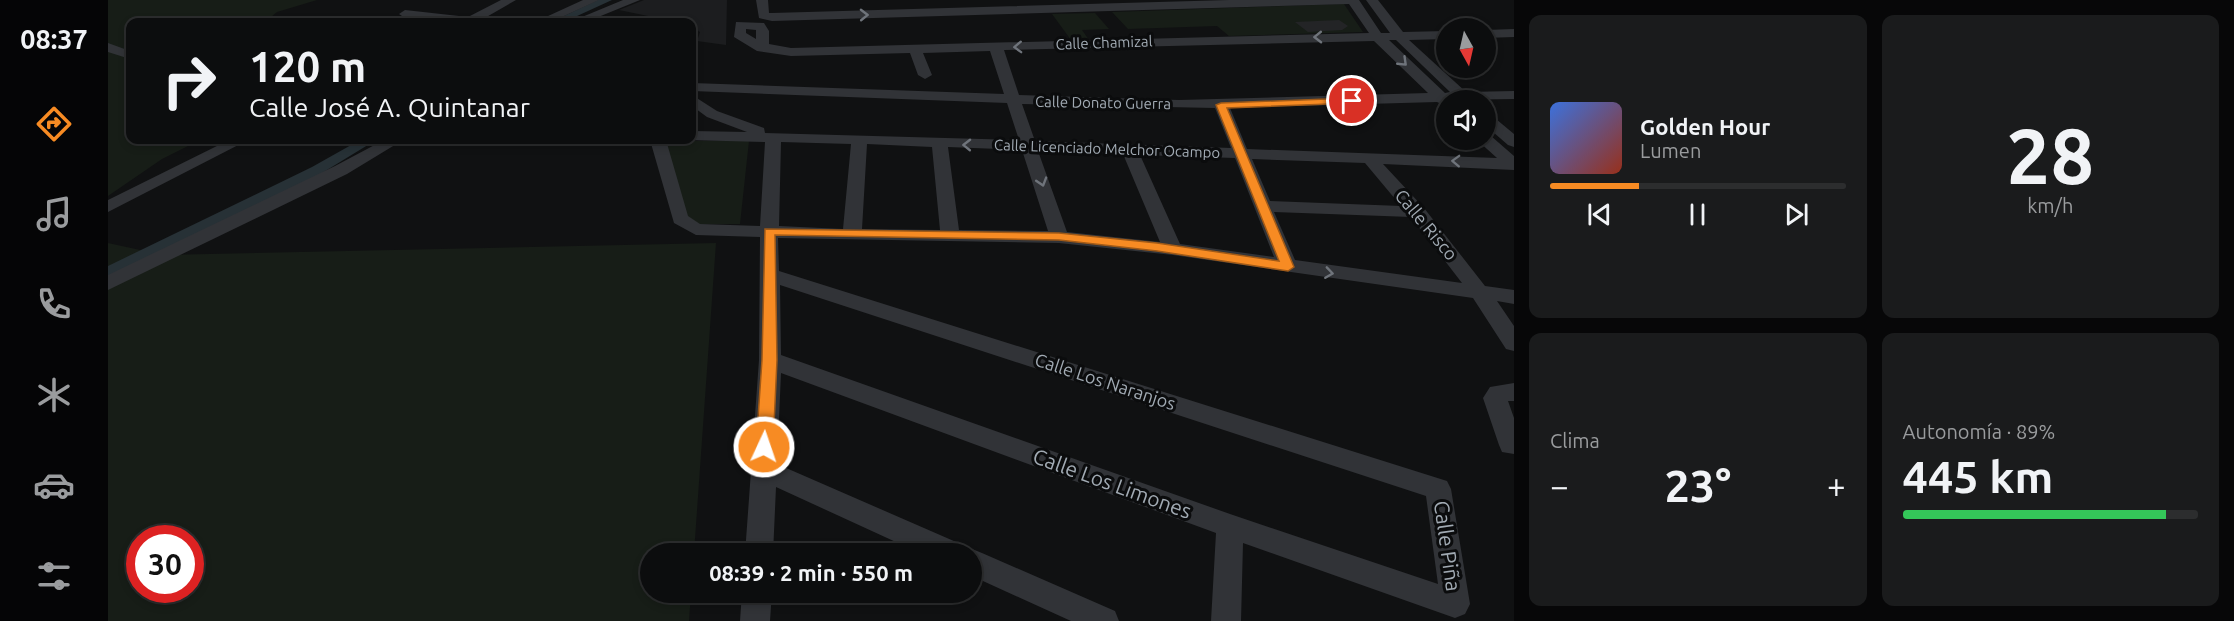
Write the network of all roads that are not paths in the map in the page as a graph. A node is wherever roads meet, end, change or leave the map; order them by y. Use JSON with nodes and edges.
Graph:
{"nodes":[{"id":1,"x":593,"y":0,"type":"edge"},
{"id":2,"x":634,"y":0,"type":"edge"},
{"id":3,"x":762,"y":0,"type":"edge"},
{"id":4,"x":825,"y":0,"type":"edge"},
{"id":5,"x":891,"y":0,"type":"edge"},
{"id":6,"x":955,"y":0,"type":"edge"},
{"id":7,"x":1353,"y":0,"type":"edge"},
{"id":8,"x":1372,"y":0,"type":"edge"},
{"id":9,"x":508,"y":1,"type":"edge"},
{"id":10,"x":1288,"y":1,"type":"edge"},
{"id":11,"x":1228,"y":2,"type":"edge"},
{"id":12,"x":1161,"y":3,"type":"edge"},
{"id":13,"x":1026,"y":5,"type":"edge"},
{"id":14,"x":1098,"y":9,"type":"edge"},
{"id":15,"x":962,"y":13,"type":"junction"},
{"id":16,"x":405,"y":14,"type":"dead end"},
{"id":17,"x":895,"y":14,"type":"junction"},
{"id":18,"x":828,"y":16,"type":"junction"},
{"id":19,"x":439,"y":18,"type":"edge"},
{"id":20,"x":480,"y":18,"type":"edge"},
{"id":21,"x":550,"y":18,"type":"edge"},
{"id":22,"x":587,"y":18,"type":"edge"},
{"id":23,"x":1514,"y":33,"type":"edge"},
{"id":24,"x":1496,"y":34,"type":"edge"},
{"id":25,"x":1436,"y":35,"type":"edge"},
{"id":26,"x":1377,"y":36,"type":"junction"},
{"id":27,"x":1399,"y":36,"type":"junction"},
{"id":28,"x":108,"y":47,"type":"edge"},
{"id":29,"x":762,"y":48,"type":"dead end"},
{"id":30,"x":996,"y":48,"type":"junction"},
{"id":31,"x":916,"y":51,"type":"junction"},
{"id":32,"x":126,"y":54,"type":"edge"},
{"id":33,"x":925,"y":75,"type":"dead end"},
{"id":34,"x":696,"y":87,"type":"edge"},
{"id":35,"x":1455,"y":90,"type":"edge"},
{"id":36,"x":1436,"y":93,"type":"edge"},
{"id":37,"x":1514,"y":95,"type":"edge"},
{"id":38,"x":1496,"y":96,"type":"edge"},
{"id":39,"x":1436,"y":100,"type":"edge"},
{"id":40,"x":1015,"y":101,"type":"junction"},
{"id":41,"x":696,"y":102,"type":"edge"},
{"id":42,"x":1221,"y":105,"type":"junction"},
{"id":43,"x":1496,"y":126,"type":"edge"},
{"id":44,"x":696,"y":136,"type":"edge"},
{"id":45,"x":773,"y":137,"type":"junction"},
{"id":46,"x":859,"y":139,"type":"junction"},
{"id":47,"x":1514,"y":142,"type":"edge"},
{"id":48,"x":232,"y":144,"type":"edge"},
{"id":49,"x":387,"y":144,"type":"edge"},
{"id":50,"x":659,"y":144,"type":"edge"},
{"id":51,"x":940,"y":144,"type":"junction"},
{"id":52,"x":1031,"y":146,"type":"junction"},
{"id":53,"x":1496,"y":148,"type":"edge"},
{"id":54,"x":1129,"y":149,"type":"junction"},
{"id":55,"x":1243,"y":153,"type":"junction"},
{"id":56,"x":1369,"y":158,"type":"junction"},
{"id":57,"x":1514,"y":164,"type":"edge"},
{"id":58,"x":1265,"y":206,"type":"junction"},
{"id":59,"x":108,"y":207,"type":"edge"},
{"id":60,"x":1418,"y":212,"type":"junction"},
{"id":61,"x":769,"y":232,"type":"junction"},
{"id":62,"x":950,"y":234,"type":"junction"},
{"id":63,"x":852,"y":235,"type":"junction"},
{"id":64,"x":1059,"y":237,"type":"junction"},
{"id":65,"x":1173,"y":249,"type":"junction"},
{"id":66,"x":1288,"y":267,"type":"junction"},
{"id":67,"x":771,"y":275,"type":"junction"},
{"id":68,"x":108,"y":283,"type":"edge"},
{"id":69,"x":1483,"y":294,"type":"junction"},
{"id":70,"x":1514,"y":297,"type":"edge"},
{"id":71,"x":1514,"y":343,"type":"edge"},
{"id":72,"x":770,"y":360,"type":"junction"},
{"id":73,"x":1514,"y":392,"type":"edge"},
{"id":74,"x":1511,"y":445,"type":"dead end"},
{"id":75,"x":763,"y":469,"type":"junction"},
{"id":76,"x":1438,"y":489,"type":"joint"},
{"id":77,"x":1230,"y":526,"type":"junction"},
{"id":78,"x":760,"y":543,"type":"edge"},
{"id":79,"x":928,"y":543,"type":"edge"},
{"id":80,"x":982,"y":566,"type":"edge"},
{"id":81,"x":756,"y":603,"type":"edge"},
{"id":82,"x":1455,"y":604,"type":"joint"},
{"id":83,"x":755,"y":621,"type":"edge"},
{"id":84,"x":1104,"y":621,"type":"edge"},
{"id":85,"x":1226,"y":621,"type":"edge"}],
"edges":[{"from":1,"to":21,"type":"street"},
{"from":2,"to":22,"type":"street"},
{"from":3,"to":18,"type":"street"},
{"from":4,"to":18,"type":"street"},
{"from":5,"to":17,"type":"street"},
{"from":6,"to":15,"type":"street"},
{"from":7,"to":10,"type":"street"},
{"from":7,"to":26,"type":"street"},
{"from":8,"to":27,"type":"street"},
{"from":9,"to":20,"type":"street"},
{"from":10,"to":11,"type":"street"},
{"from":11,"to":12,"type":"street"},
{"from":12,"to":14,"type":"street"},
{"from":13,"to":14,"type":"street"},
{"from":13,"to":15,"type":"street"},
{"from":15,"to":17,"type":"street"},
{"from":16,"to":19,"type":"street"},
{"from":18,"to":17,"type":"street","one_way":true},
{"from":23,"to":24,"type":"street"},
{"from":25,"to":27,"type":"street","name":"Calle Chamizal"},
{"from":26,"to":27,"type":"street","name":"Calle Chamizal"},
{"from":26,"to":30,"type":"street","name":"Calle Chamizal","one_way":true},
{"from":26,"to":36,"type":"street","one_way":true},
{"from":27,"to":35,"type":"street"},
{"from":28,"to":32,"type":"street"},
{"from":29,"to":31,"type":"street","name":"Calle Chamizal"},
{"from":30,"to":31,"type":"street","name":"Calle Chamizal"},
{"from":30,"to":40,"type":"street"},
{"from":31,"to":33,"type":"street"},
{"from":34,"to":40,"type":"street","name":"Calle Donato Guerra"},
{"from":37,"to":38,"type":"street","name":"Calle Donato Guerra"},
{"from":39,"to":42,"type":"street","name":"Calle Donato Guerra"},
{"from":40,"to":42,"type":"street","name":"Calle Donato Guerra"},
{"from":40,"to":52,"type":"street"},
{"from":41,"to":45,"type":"street"},
{"from":42,"to":55,"type":"street"},
{"from":43,"to":47,"type":"street"},
{"from":44,"to":45,"type":"street","name":"Calle Licenciado Melchor Ocampo"},
{"from":45,"to":46,"type":"street","name":"Calle Licenciado Melchor Ocampo"},
{"from":45,"to":61,"type":"street"},
{"from":46,"to":51,"type":"street","name":"Calle Licenciado Melchor Ocampo"},
{"from":46,"to":63,"type":"street"},
{"from":48,"to":59,"type":"street"},
{"from":49,"to":68,"type":"street"},
{"from":50,"to":61,"type":"street"},
{"from":52,"to":51,"type":"street","name":"Calle Licenciado Melchor Ocampo","one_way":true},
{"from":51,"to":62,"type":"street"},
{"from":52,"to":54,"type":"street","name":"Calle Licenciado Melchor Ocampo"},
{"from":52,"to":64,"type":"street","one_way":true},
{"from":53,"to":57,"type":"street"},
{"from":54,"to":55,"type":"street","name":"Calle Licenciado Melchor Ocampo"},
{"from":54,"to":65,"type":"street"},
{"from":55,"to":56,"type":"street","name":"Calle Licenciado Melchor Ocampo"},
{"from":55,"to":58,"type":"street"},
{"from":57,"to":56,"type":"street","name":"Calle Licenciado Melchor Ocampo","one_way":true},
{"from":56,"to":60,"type":"street","name":"Calle Risco"},
{"from":58,"to":60,"type":"street"},
{"from":58,"to":66,"type":"street"},
{"from":60,"to":69,"type":"street","name":"Calle Risco"},
{"from":61,"to":63,"type":"street"},
{"from":61,"to":67,"type":"street"},
{"from":62,"to":63,"type":"street"},
{"from":62,"to":64,"type":"street"},
{"from":64,"to":65,"type":"street"},
{"from":65,"to":66,"type":"street"},
{"from":66,"to":69,"type":"street","one_way":true},
{"from":67,"to":72,"type":"street"},
{"from":67,"to":76,"type":"street","name":"Calle Los Naranjos"},
{"from":69,"to":70,"type":"street"},
{"from":69,"to":71,"type":"street","name":"Calle Risco"},
{"from":72,"to":75,"type":"street"},
{"from":72,"to":77,"type":"street","name":"Calle Los Limones"},
{"from":73,"to":74,"type":"street"},
{"from":75,"to":78,"type":"street"},
{"from":75,"to":79,"type":"street"},
{"from":76,"to":82,"type":"street","name":"Calle Piña"},
{"from":77,"to":82,"type":"street","name":"Calle Los Limones"},
{"from":77,"to":85,"type":"street"},
{"from":80,"to":84,"type":"street"},
{"from":81,"to":83,"type":"street"}]}
